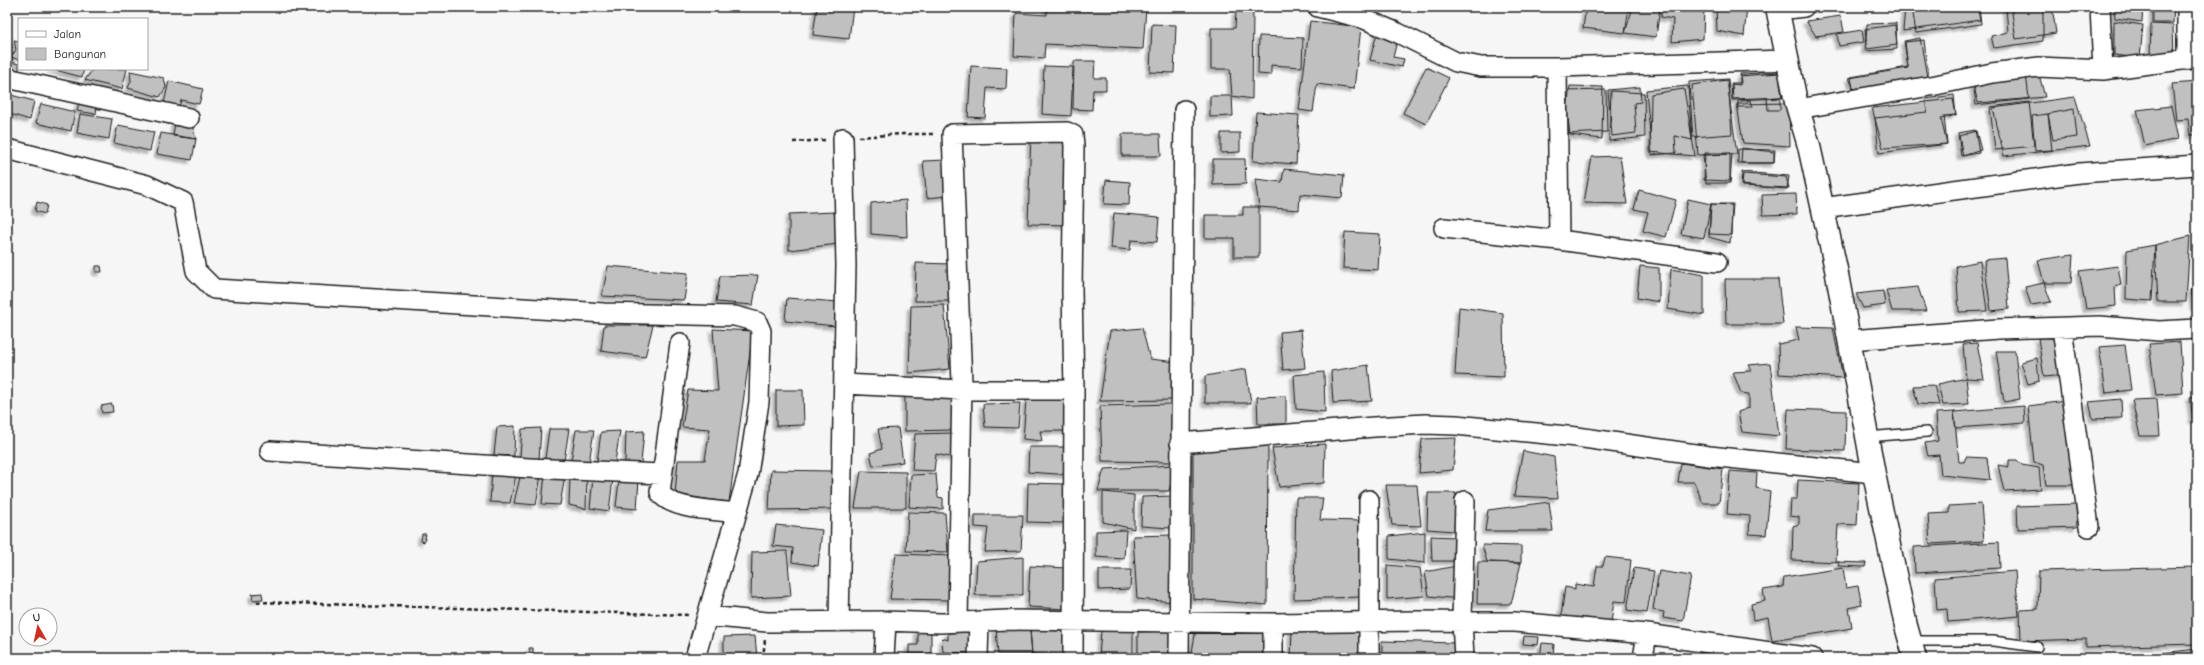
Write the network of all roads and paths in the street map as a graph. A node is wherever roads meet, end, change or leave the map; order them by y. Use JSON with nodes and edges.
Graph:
{"nodes":[{"id":1,"x":1318,"y":7,"type":"edge"},
{"id":2,"x":1804,"y":7,"type":"edge"},
{"id":3,"x":2100,"y":7,"type":"edge"},
{"id":4,"x":2187,"y":7,"type":"edge"},
{"id":5,"x":1778,"y":9,"type":"edge"},
{"id":6,"x":2192,"y":59,"type":"edge"},
{"id":7,"x":1789,"y":60,"type":"junction"},
{"id":8,"x":1557,"y":68,"type":"junction"},
{"id":9,"x":2103,"y":70,"type":"junction"},
{"id":10,"x":7,"y":78,"type":"edge"},
{"id":11,"x":1798,"y":109,"type":"junction"},
{"id":12,"x":1184,"y":110,"type":"dead end"},
{"id":13,"x":189,"y":118,"type":"dead end"},
{"id":14,"x":952,"y":134,"type":"junction"},
{"id":15,"x":843,"y":138,"type":"junction"},
{"id":16,"x":793,"y":142,"type":"dead end"},
{"id":17,"x":7,"y":149,"type":"edge"},
{"id":18,"x":2197,"y":165,"type":"edge"},
{"id":19,"x":1822,"y":208,"type":"junction"},
{"id":20,"x":1444,"y":228,"type":"dead end"},
{"id":21,"x":1559,"y":240,"type":"junction"},
{"id":22,"x":1717,"y":262,"type":"dead end"},
{"id":23,"x":2062,"y":328,"type":"junction"},
{"id":24,"x":2197,"y":329,"type":"edge"},
{"id":25,"x":1849,"y":340,"type":"junction"},
{"id":26,"x":680,"y":344,"type":"dead end"},
{"id":27,"x":844,"y":384,"type":"junction"},
{"id":28,"x":962,"y":390,"type":"junction"},
{"id":29,"x":1074,"y":390,"type":"junction"},
{"id":30,"x":1927,"y":432,"type":"dead end"},
{"id":31,"x":1867,"y":437,"type":"junction"},
{"id":32,"x":1180,"y":443,"type":"junction"},
{"id":33,"x":270,"y":451,"type":"dead end"},
{"id":34,"x":1874,"y":473,"type":"junction"},
{"id":35,"x":661,"y":474,"type":"junction"},
{"id":36,"x":1368,"y":500,"type":"dead end"},
{"id":37,"x":1465,"y":501,"type":"dead end"},
{"id":38,"x":737,"y":513,"type":"junction"},
{"id":39,"x":2089,"y":527,"type":"dead end"},
{"id":40,"x":257,"y":602,"type":"dead end"},
{"id":41,"x":708,"y":616,"type":"junction"},
{"id":42,"x":886,"y":621,"type":"junction"},
{"id":43,"x":979,"y":621,"type":"junction"},
{"id":44,"x":1073,"y":621,"type":"junction"},
{"id":45,"x":1180,"y":621,"type":"junction"},
{"id":46,"x":1368,"y":621,"type":"junction"},
{"id":47,"x":1462,"y":621,"type":"junction"},
{"id":48,"x":840,"y":622,"type":"junction"},
{"id":49,"x":958,"y":622,"type":"junction"},
{"id":50,"x":1273,"y":623,"type":"junction"},
{"id":51,"x":1647,"y":634,"type":"junction"},
{"id":52,"x":2037,"y":647,"type":"dead end"},
{"id":53,"x":1913,"y":650,"type":"edge"},
{"id":54,"x":694,"y":658,"type":"edge"},
{"id":55,"x":884,"y":658,"type":"edge"},
{"id":56,"x":978,"y":658,"type":"edge"},
{"id":57,"x":1073,"y":658,"type":"edge"},
{"id":58,"x":1179,"y":658,"type":"edge"},
{"id":59,"x":1273,"y":658,"type":"edge"},
{"id":60,"x":1368,"y":658,"type":"edge"},
{"id":61,"x":1464,"y":658,"type":"edge"},
{"id":62,"x":1643,"y":658,"type":"edge"},
{"id":63,"x":1812,"y":658,"type":"edge"}],
"edges":[{"from":1,"to":8,"type":"street"},
{"from":2,"to":5,"type":"street"},
{"from":3,"to":9,"type":"street"},
{"from":4,"to":6,"type":"street"},
{"from":5,"to":7,"type":"highway"},
{"from":6,"to":9,"type":"street"},
{"from":7,"to":8,"type":"street"},
{"from":7,"to":11,"type":"highway"},
{"from":8,"to":21,"type":"street"},
{"from":9,"to":11,"type":"street"},
{"from":10,"to":13,"type":"street"},
{"from":11,"to":19,"type":"highway"},
{"from":12,"to":32,"type":"street"},
{"from":14,"to":15,"type":"path"},
{"from":14,"to":28,"type":"street"},
{"from":14,"to":29,"type":"street"},
{"from":15,"to":16,"type":"path"},
{"from":15,"to":27,"type":"street"},
{"from":17,"to":38,"type":"street"},
{"from":18,"to":19,"type":"street"},
{"from":19,"to":25,"type":"highway"},
{"from":20,"to":21,"type":"street"},
{"from":21,"to":22,"type":"street"},
{"from":23,"to":24,"type":"street"},
{"from":23,"to":25,"type":"street"},
{"from":23,"to":39,"type":"street"},
{"from":25,"to":31,"type":"highway"},
{"from":26,"to":35,"type":"street"},
{"from":27,"to":28,"type":"street"},
{"from":27,"to":48,"type":"street"},
{"from":28,"to":29,"type":"street"},
{"from":28,"to":49,"type":"street"},
{"from":29,"to":44,"type":"street"},
{"from":30,"to":31,"type":"lane"},
{"from":31,"to":34,"type":"highway"},
{"from":32,"to":34,"type":"street"},
{"from":32,"to":45,"type":"street"},
{"from":33,"to":35,"type":"street"},
{"from":34,"to":53,"type":"highway"},
{"from":35,"to":38,"type":"street"},
{"from":36,"to":46,"type":"street"},
{"from":37,"to":47,"type":"street"},
{"from":38,"to":41,"type":"street"},
{"from":40,"to":41,"type":"path"},
{"from":41,"to":48,"type":"street"},
{"from":41,"to":54,"type":"street"},
{"from":42,"to":48,"type":"street"},
{"from":42,"to":49,"type":"street"},
{"from":42,"to":55,"type":"street"},
{"from":43,"to":44,"type":"street"},
{"from":43,"to":49,"type":"street"},
{"from":43,"to":56,"type":"street"},
{"from":44,"to":45,"type":"street"},
{"from":44,"to":57,"type":"street"},
{"from":45,"to":50,"type":"street"},
{"from":45,"to":58,"type":"street"},
{"from":46,"to":47,"type":"street"},
{"from":46,"to":50,"type":"street"},
{"from":46,"to":60,"type":"street"},
{"from":47,"to":51,"type":"street"},
{"from":47,"to":61,"type":"street"},
{"from":50,"to":59,"type":"street"},
{"from":51,"to":62,"type":"street"},
{"from":51,"to":63,"type":"street"},
{"from":52,"to":53,"type":"lane"}]}
